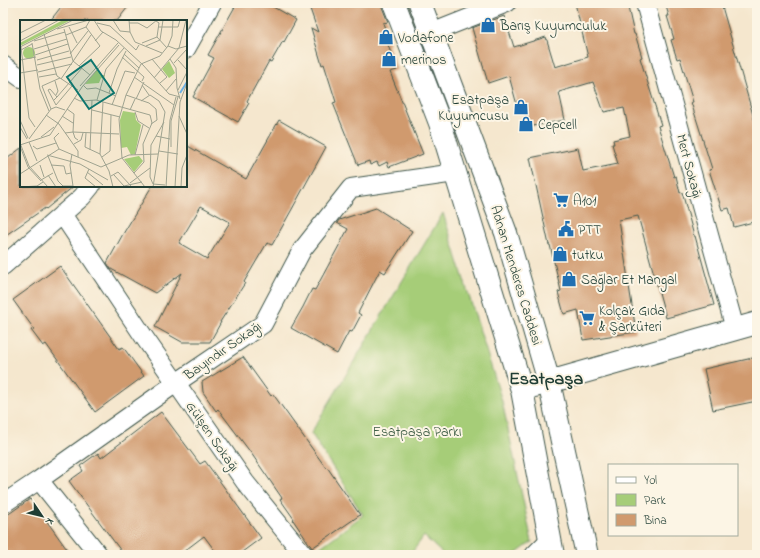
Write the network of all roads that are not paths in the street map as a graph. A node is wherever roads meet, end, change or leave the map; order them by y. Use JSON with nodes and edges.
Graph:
{"nodes":[{"id":1,"x":212,"y":3,"type":"edge"},
{"id":2,"x":394,"y":3,"type":"edge"},
{"id":3,"x":420,"y":3,"type":"edge"},
{"id":4,"x":507,"y":3,"type":"edge"},
{"id":5,"x":645,"y":3,"type":"edge"},
{"id":6,"x":431,"y":33,"type":"junction"},
{"id":7,"x":187,"y":47,"type":"edge"},
{"id":8,"x":3,"y":65,"type":"edge"},
{"id":9,"x":20,"y":77,"type":"edge"},
{"id":10,"x":455,"y":173,"type":"junction"},
{"id":11,"x":90,"y":187,"type":"edge"},
{"id":12,"x":62,"y":214,"type":"junction"},
{"id":13,"x":3,"y":266,"type":"edge"},
{"id":14,"x":757,"y":323,"type":"edge"},
{"id":15,"x":735,"y":329,"type":"junction"},
{"id":16,"x":549,"y":382,"type":"junction"},
{"id":17,"x":176,"y":383,"type":"junction"},
{"id":18,"x":522,"y":390,"type":"junction"},
{"id":19,"x":39,"y":480,"type":"junction"},
{"id":20,"x":3,"y":504,"type":"edge"},
{"id":21,"x":551,"y":548,"type":"edge"},
{"id":22,"x":99,"y":555,"type":"edge"},
{"id":23,"x":304,"y":555,"type":"edge"},
{"id":24,"x":534,"y":555,"type":"edge"},
{"id":25,"x":586,"y":555,"type":"edge"}],
"edges":[{"from":1,"to":7,"type":"street"},
{"from":2,"to":10,"type":"street","name":"Adnan Menderes Caddesi"},
{"from":3,"to":6,"type":"street","name":"Adnan Menderes Caddesi"},
{"from":4,"to":6,"type":"street"},
{"from":5,"to":15,"type":"street","name":"Mert Sokağı"},
{"from":6,"to":16,"type":"street","name":"Adnan Menderes Caddesi"},
{"from":8,"to":9,"type":"street"},
{"from":10,"to":17,"type":"street","name":"Bayındır Sokağı"},
{"from":10,"to":18,"type":"street","name":"Adnan Menderes Caddesi"},
{"from":11,"to":12,"type":"street"},
{"from":12,"to":13,"type":"street"},
{"from":12,"to":17,"type":"street","name":"Gülşen Sokağı"},
{"from":14,"to":15,"type":"street"},
{"from":15,"to":16,"type":"street"},
{"from":16,"to":18,"type":"street"},
{"from":16,"to":25,"type":"street","name":"Adnan Menderes Caddesi"},
{"from":17,"to":19,"type":"street","name":"Bayındır Sokağı"},
{"from":17,"to":23,"type":"street","name":"Gülşen Sokağı"},
{"from":18,"to":21,"type":"street","name":"Adnan Menderes Caddesi"},
{"from":19,"to":20,"type":"street","name":"Bayındır Sokağı"},
{"from":19,"to":22,"type":"street"},
{"from":21,"to":24,"type":"street"}]}
